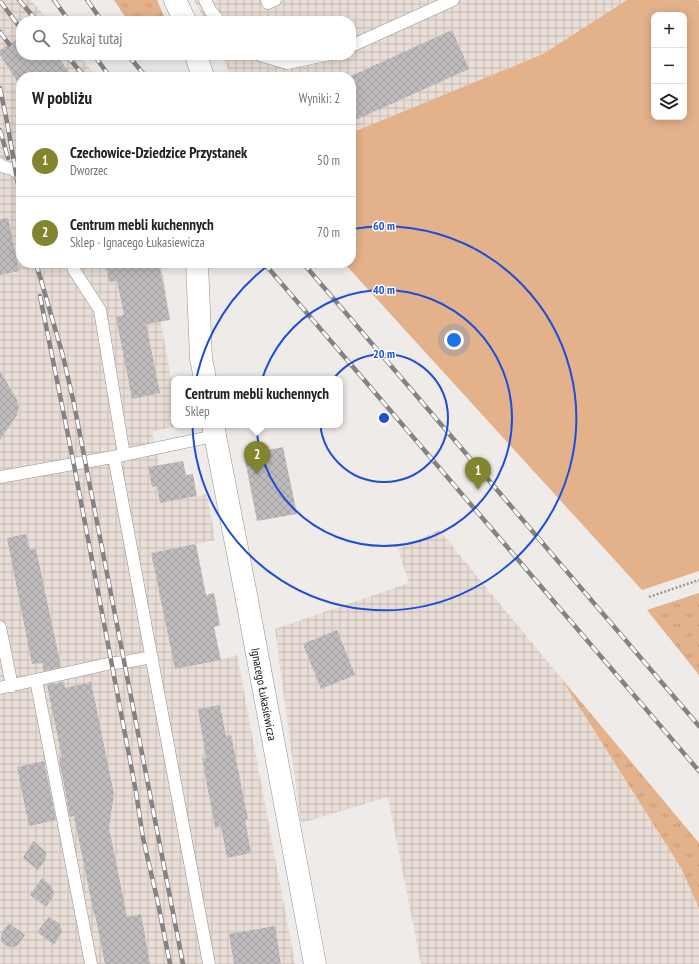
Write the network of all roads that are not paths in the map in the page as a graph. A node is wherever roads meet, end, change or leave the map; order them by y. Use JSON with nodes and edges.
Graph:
{"nodes":[{"id":1,"x":176,"y":0,"type":"edge"},
{"id":2,"x":205,"y":0,"type":"edge"},
{"id":3,"x":267,"y":0,"type":"edge"},
{"id":4,"x":275,"y":0,"type":"edge"},
{"id":5,"x":453,"y":0,"type":"edge"},
{"id":6,"x":183,"y":16,"type":"edge"},
{"id":7,"x":215,"y":16,"type":"edge"},
{"id":8,"x":356,"y":44,"type":"edge"},
{"id":9,"x":197,"y":60,"type":"edge"},
{"id":10,"x":277,"y":60,"type":"edge"},
{"id":11,"x":302,"y":60,"type":"edge"},
{"id":12,"x":201,"y":72,"type":"edge"},
{"id":13,"x":0,"y":165,"type":"edge"},
{"id":14,"x":16,"y":172,"type":"edge"},
{"id":15,"x":73,"y":268,"type":"edge"},
{"id":16,"x":197,"y":268,"type":"edge"},
{"id":17,"x":204,"y":376,"type":"edge"},
{"id":18,"x":213,"y":430,"type":"edge"},
{"id":19,"x":119,"y":456,"type":"junction"},
{"id":20,"x":0,"y":477,"type":"edge"},
{"id":21,"x":0,"y":627,"type":"edge"},
{"id":22,"x":152,"y":658,"type":"junction"},
{"id":23,"x":36,"y":680,"type":"junction"},
{"id":24,"x":6,"y":687,"type":"edge"},
{"id":25,"x":91,"y":964,"type":"edge"},
{"id":26,"x":209,"y":964,"type":"edge"},
{"id":27,"x":315,"y":964,"type":"edge"}],
"edges":[{"from":1,"to":6,"type":"street"},
{"from":2,"to":7,"type":"lane"},
{"from":3,"to":4,"type":"lane"},
{"from":5,"to":8,"type":"lane"},
{"from":9,"to":12,"type":"street"},
{"from":10,"to":11,"type":"lane"},
{"from":13,"to":14,"type":"lane"},
{"from":15,"to":19,"type":"lane"},
{"from":16,"to":17,"type":"street"},
{"from":18,"to":19,"type":"lane"},
{"from":18,"to":27,"type":"street","name":"Ignacego Łukasiewicza"},
{"from":19,"to":20,"type":"lane"},
{"from":19,"to":22,"type":"lane"},
{"from":21,"to":24,"type":"lane"},
{"from":22,"to":23,"type":"lane"},
{"from":22,"to":26,"type":"lane"},
{"from":23,"to":24,"type":"lane"},
{"from":23,"to":25,"type":"lane"}]}
